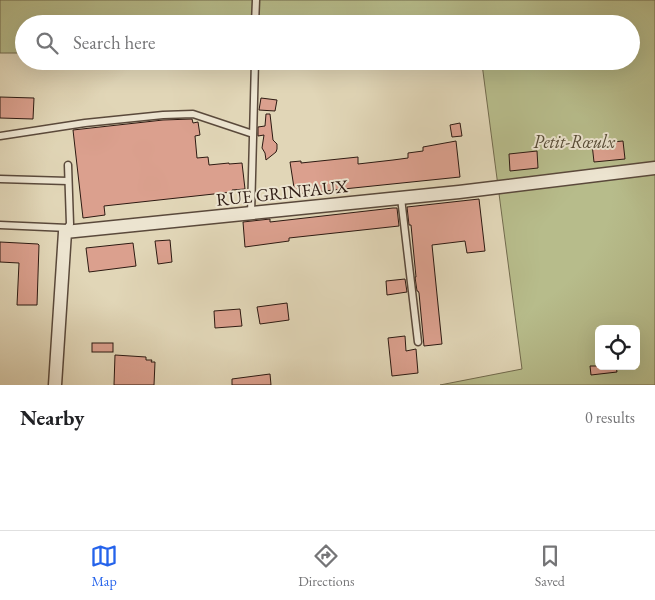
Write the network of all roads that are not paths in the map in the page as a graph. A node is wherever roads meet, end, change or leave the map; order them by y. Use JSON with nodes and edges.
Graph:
{"nodes":[{"id":1,"x":256,"y":0,"type":"edge"},
{"id":2,"x":255,"y":15,"type":"edge"},
{"id":3,"x":254,"y":70,"type":"edge"},
{"id":4,"x":253,"y":134,"type":"junction"},
{"id":5,"x":0,"y":136,"type":"edge"},
{"id":6,"x":68,"y":165,"type":"dead end"},
{"id":7,"x":655,"y":168,"type":"edge"},
{"id":8,"x":0,"y":179,"type":"edge"},
{"id":9,"x":68,"y":181,"type":"junction"},
{"id":10,"x":401,"y":198,"type":"junction"},
{"id":11,"x":251,"y":214,"type":"junction"},
{"id":12,"x":0,"y":225,"type":"edge"},
{"id":13,"x":66,"y":230,"type":"junction"},
{"id":14,"x":418,"y":342,"type":"dead end"},
{"id":15,"x":55,"y":385,"type":"edge"}],
"edges":[{"from":1,"to":2,"type":"lane"},
{"from":3,"to":4,"type":"lane"},
{"from":4,"to":5,"type":"lane"},
{"from":4,"to":11,"type":"lane"},
{"from":6,"to":9,"type":"lane"},
{"from":7,"to":10,"type":"street","name":"RUE GRINFAUX"},
{"from":8,"to":9,"type":"lane"},
{"from":9,"to":13,"type":"lane"},
{"from":10,"to":11,"type":"street","name":"RUE GRINFAUX"},
{"from":10,"to":14,"type":"lane"},
{"from":11,"to":13,"type":"street","name":"RUE GRINFAUX"},
{"from":12,"to":13,"type":"lane"},
{"from":13,"to":15,"type":"street"}]}
